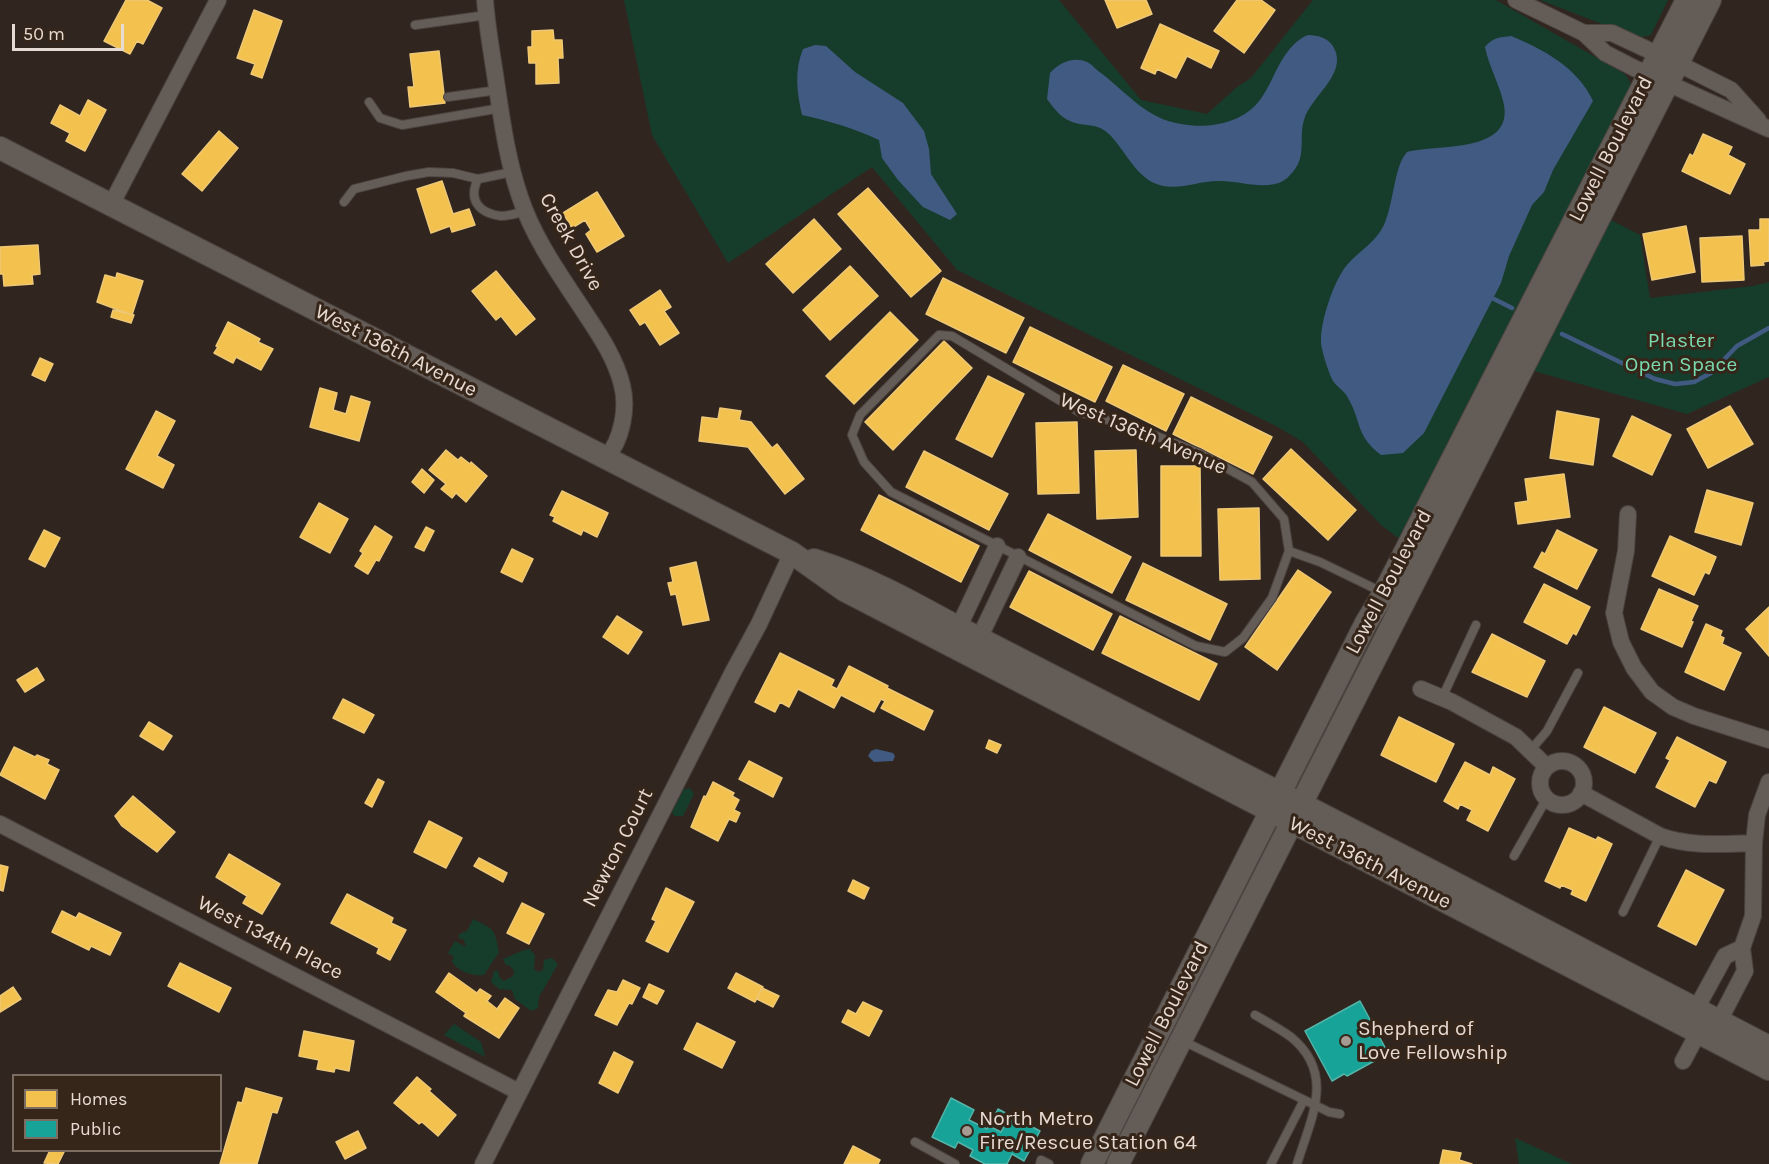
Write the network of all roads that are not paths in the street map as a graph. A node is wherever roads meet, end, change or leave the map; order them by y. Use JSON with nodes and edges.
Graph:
{"nodes":[{"id":1,"x":218,"y":0,"type":"edge"},
{"id":2,"x":1687,"y":0,"type":"edge"},
{"id":3,"x":1710,"y":0,"type":"edge"},
{"id":4,"x":1519,"y":2,"type":"edge"},
{"id":5,"x":486,"y":8,"type":"edge"},
{"id":6,"x":415,"y":25,"type":"dead end"},
{"id":7,"x":1663,"y":69,"type":"junction"},
{"id":8,"x":498,"y":90,"type":"junction"},
{"id":9,"x":448,"y":97,"type":"dead end"},
{"id":10,"x":369,"y":102,"type":"dead end"},
{"id":11,"x":501,"y":108,"type":"junction"},
{"id":12,"x":1766,"y":128,"type":"edge"},
{"id":13,"x":0,"y":148,"type":"edge"},
{"id":14,"x":512,"y":172,"type":"junction"},
{"id":15,"x":478,"y":179,"type":"junction"},
{"id":16,"x":344,"y":202,"type":"dead end"},
{"id":17,"x":111,"y":206,"type":"junction"},
{"id":18,"x":525,"y":211,"type":"junction"},
{"id":19,"x":606,"y":458,"type":"junction"},
{"id":20,"x":1628,"y":514,"type":"dead end"},
{"id":21,"x":997,"y":546,"type":"junction"},
{"id":22,"x":1289,"y":551,"type":"junction"},
{"id":23,"x":792,"y":553,"type":"junction"},
{"id":24,"x":1018,"y":557,"type":"junction"},
{"id":25,"x":1384,"y":593,"type":"junction"},
{"id":26,"x":1476,"y":624,"type":"dead end"},
{"id":27,"x":965,"y":642,"type":"junction"},
{"id":28,"x":1578,"y":673,"type":"dead end"},
{"id":29,"x":1421,"y":688,"type":"dead end"},
{"id":30,"x":1442,"y":698,"type":"junction"},
{"id":31,"x":1769,"y":740,"type":"edge"},
{"id":32,"x":1530,"y":752,"type":"junction"},
{"id":33,"x":1547,"y":767,"type":"junction"},
{"id":34,"x":1769,"y":782,"type":"edge"},
{"id":35,"x":1581,"y":794,"type":"junction"},
{"id":36,"x":1547,"y":798,"type":"junction"},
{"id":37,"x":1275,"y":802,"type":"junction"},
{"id":38,"x":1296,"y":813,"type":"junction"},
{"id":39,"x":0,"y":824,"type":"edge"},
{"id":40,"x":1660,"y":836,"type":"junction"},
{"id":41,"x":1754,"y":843,"type":"junction"},
{"id":42,"x":1514,"y":856,"type":"dead end"},
{"id":43,"x":1623,"y":912,"type":"dead end"},
{"id":44,"x":1742,"y":948,"type":"junction"},
{"id":45,"x":1696,"y":1009,"type":"junction"},
{"id":46,"x":1255,"y":1015,"type":"dead end"},
{"id":47,"x":1719,"y":1021,"type":"junction"},
{"id":48,"x":1698,"y":1033,"type":"junction"},
{"id":49,"x":1181,"y":1040,"type":"junction"},
{"id":50,"x":1769,"y":1047,"type":"edge"},
{"id":51,"x":1683,"y":1061,"type":"dead end"},
{"id":52,"x":1769,"y":1069,"type":"edge"},
{"id":53,"x":519,"y":1092,"type":"junction"},
{"id":54,"x":1304,"y":1100,"type":"junction"},
{"id":55,"x":1315,"y":1106,"type":"junction"},
{"id":56,"x":1340,"y":1114,"type":"dead end"},
{"id":57,"x":915,"y":1142,"type":"dead end"},
{"id":58,"x":1096,"y":1156,"type":"edge"},
{"id":59,"x":1124,"y":1162,"type":"edge"},
{"id":60,"x":483,"y":1164,"type":"edge"},
{"id":61,"x":955,"y":1164,"type":"edge"},
{"id":62,"x":1040,"y":1164,"type":"edge"},
{"id":63,"x":1049,"y":1164,"type":"edge"},
{"id":64,"x":1271,"y":1164,"type":"edge"},
{"id":65,"x":1297,"y":1164,"type":"edge"}],
"edges":[{"from":1,"to":17,"type":"street"},
{"from":2,"to":7,"type":"main road","name":"Lowell Boulevard"},
{"from":3,"to":7,"type":"main road","name":"Lowell Boulevard"},
{"from":4,"to":7,"type":"street"},
{"from":5,"to":6,"type":"lane"},
{"from":5,"to":8,"type":"street","name":"Creek Drive"},
{"from":7,"to":12,"type":"street"},
{"from":7,"to":25,"type":"main road","name":"Lowell Boulevard"},
{"from":7,"to":38,"type":"main road","name":"Lowell Boulevard"},
{"from":8,"to":9,"type":"lane"},
{"from":8,"to":11,"type":"street","name":"Creek Drive"},
{"from":10,"to":11,"type":"lane"},
{"from":11,"to":14,"type":"street","name":"Creek Drive"},
{"from":13,"to":17,"type":"main road","name":"West 136th Avenue"},
{"from":14,"to":15,"type":"lane"},
{"from":14,"to":18,"type":"street","name":"Creek Drive"},
{"from":15,"to":16,"type":"lane"},
{"from":15,"to":18,"type":"lane"},
{"from":17,"to":19,"type":"main road","name":"West 136th Avenue"},
{"from":18,"to":19,"type":"street","name":"Creek Drive"},
{"from":19,"to":23,"type":"main road","name":"West 136th Avenue"},
{"from":20,"to":31,"type":"street"},
{"from":21,"to":22,"type":"lane","name":"West 136th Avenue"},
{"from":21,"to":24,"type":"lane","name":"West 136th Avenue"},
{"from":21,"to":27,"type":"street"},
{"from":22,"to":24,"type":"lane","name":"West 136th Avenue"},
{"from":22,"to":25,"type":"lane"},
{"from":23,"to":27,"type":"main road","name":"West 136th Avenue"},
{"from":23,"to":53,"type":"street","name":"Newton Court"},
{"from":24,"to":27,"type":"street"},
{"from":25,"to":37,"type":"main road","name":"Lowell Boulevard"},
{"from":26,"to":30,"type":"lane"},
{"from":27,"to":37,"type":"main road","name":"West 136th Avenue"},
{"from":28,"to":32,"type":"lane"},
{"from":29,"to":30,"type":"street"},
{"from":30,"to":32,"type":"street"},
{"from":32,"to":33,"type":"street"},
{"from":33,"to":35,"type":"street"},
{"from":33,"to":36,"type":"street"},
{"from":34,"to":41,"type":"street"},
{"from":35,"to":36,"type":"street"},
{"from":35,"to":40,"type":"street"},
{"from":36,"to":42,"type":"lane"},
{"from":37,"to":38,"type":"main road","name":"West 136th Avenue"},
{"from":37,"to":58,"type":"main road","name":"Lowell Boulevard"},
{"from":38,"to":45,"type":"main road","name":"West 136th Avenue"},
{"from":38,"to":48,"type":"main road","name":"West 136th Avenue"},
{"from":38,"to":49,"type":"main road","name":"Lowell Boulevard"},
{"from":39,"to":53,"type":"street","name":"West 134th Place"},
{"from":40,"to":41,"type":"street"},
{"from":40,"to":43,"type":"lane"},
{"from":41,"to":44,"type":"street"},
{"from":44,"to":45,"type":"street"},
{"from":44,"to":47,"type":"street"},
{"from":45,"to":47,"type":"main road","name":"West 136th Avenue"},
{"from":45,"to":48,"type":"street"},
{"from":46,"to":55,"type":"lane"},
{"from":47,"to":48,"type":"street"},
{"from":47,"to":50,"type":"main road","name":"West 136th Avenue"},
{"from":48,"to":51,"type":"street"},
{"from":48,"to":52,"type":"main road","name":"West 136th Avenue"},
{"from":49,"to":54,"type":"lane"},
{"from":49,"to":59,"type":"main road","name":"Lowell Boulevard"},
{"from":53,"to":60,"type":"street","name":"Newton Court"},
{"from":54,"to":55,"type":"lane"},
{"from":54,"to":64,"type":"lane"},
{"from":55,"to":56,"type":"lane"},
{"from":55,"to":65,"type":"lane"},
{"from":57,"to":61,"type":"lane"},
{"from":58,"to":59,"type":"street"},
{"from":62,"to":63,"type":"lane"}]}
